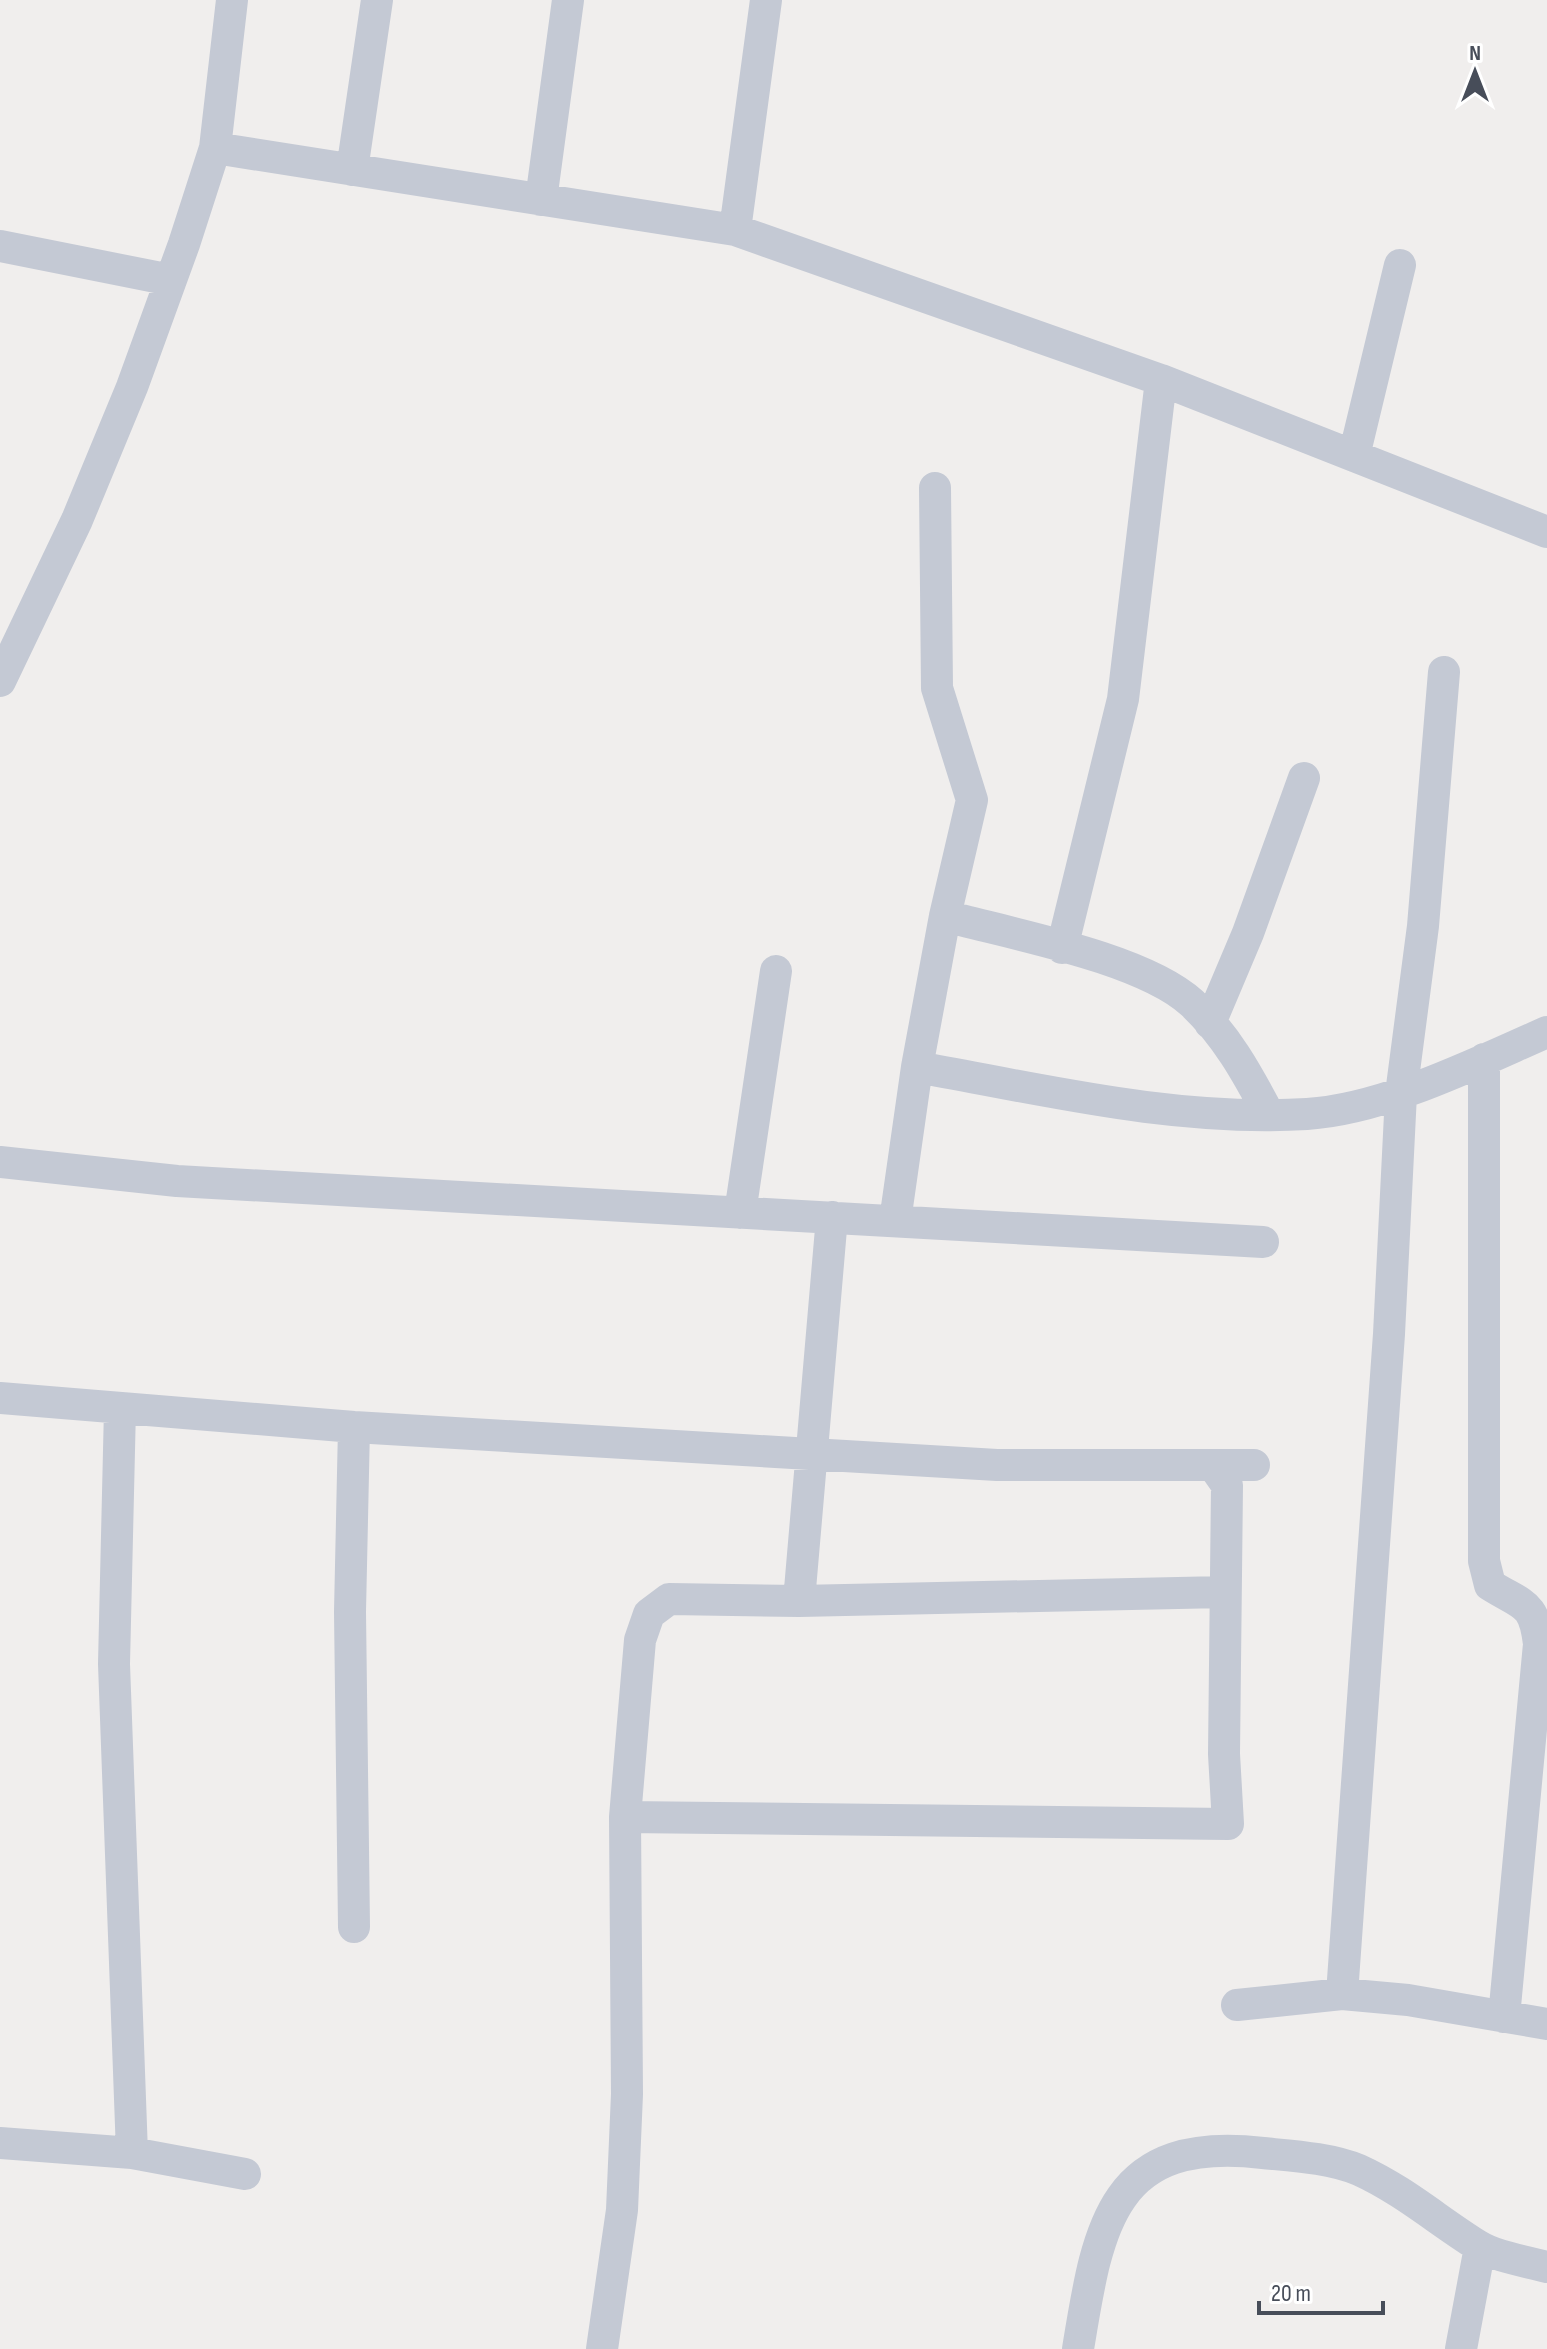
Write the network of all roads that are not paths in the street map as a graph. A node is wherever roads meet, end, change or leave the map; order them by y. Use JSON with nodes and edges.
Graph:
{"nodes":[{"id":1,"x":232,"y":0,"type":"edge"},
{"id":2,"x":377,"y":0,"type":"edge"},
{"id":3,"x":568,"y":0,"type":"edge"},
{"id":4,"x":766,"y":0,"type":"edge"},
{"id":5,"x":215,"y":148,"type":"junction"},
{"id":6,"x":352,"y":170,"type":"junction"},
{"id":7,"x":541,"y":200,"type":"junction"},
{"id":8,"x":735,"y":230,"type":"junction"},
{"id":9,"x":0,"y":246,"type":"edge"},
{"id":10,"x":1400,"y":265,"type":"dead end"},
{"id":11,"x":171,"y":280,"type":"junction"},
{"id":12,"x":1161,"y":380,"type":"junction"},
{"id":13,"x":1354,"y":456,"type":"junction"},
{"id":14,"x":935,"y":488,"type":"dead end"},
{"id":15,"x":1547,"y":532,"type":"edge"},
{"id":16,"x":1444,"y":672,"type":"dead end"},
{"id":17,"x":0,"y":681,"type":"edge"},
{"id":18,"x":1304,"y":778,"type":"dead end"},
{"id":19,"x":945,"y":916,"type":"junction"},
{"id":20,"x":1062,"y":948,"type":"junction"},
{"id":21,"x":776,"y":971,"type":"dead end"},
{"id":22,"x":1210,"y":1023,"type":"junction"},
{"id":23,"x":1547,"y":1032,"type":"edge"},
{"id":24,"x":1484,"y":1059,"type":"junction"},
{"id":25,"x":917,"y":1067,"type":"junction"},
{"id":26,"x":1401,"y":1094,"type":"junction"},
{"id":27,"x":1268,"y":1113,"type":"junction"},
{"id":28,"x":0,"y":1162,"type":"edge"},
{"id":29,"x":740,"y":1213,"type":"junction"},
{"id":30,"x":832,"y":1217,"type":"junction"},
{"id":31,"x":895,"y":1221,"type":"junction"},
{"id":32,"x":1263,"y":1242,"type":"dead end"},
{"id":33,"x":0,"y":1398,"type":"edge"},
{"id":34,"x":120,"y":1408,"type":"junction"},
{"id":35,"x":354,"y":1427,"type":"junction"},
{"id":36,"x":809,"y":1454,"type":"junction"},
{"id":37,"x":1213,"y":1465,"type":"junction"},
{"id":38,"x":1254,"y":1465,"type":"dead end"},
{"id":39,"x":1224,"y":1592,"type":"junction"},
{"id":40,"x":799,"y":1601,"type":"junction"},
{"id":41,"x":625,"y":1817,"type":"junction"},
{"id":42,"x":354,"y":1927,"type":"dead end"},
{"id":43,"x":1342,"y":1994,"type":"junction"},
{"id":44,"x":1237,"y":2005,"type":"dead end"},
{"id":45,"x":1504,"y":2017,"type":"junction"},
{"id":46,"x":1547,"y":2024,"type":"edge"},
{"id":47,"x":0,"y":2143,"type":"edge"},
{"id":48,"x":132,"y":2153,"type":"junction"},
{"id":49,"x":245,"y":2174,"type":"dead end"},
{"id":50,"x":1480,"y":2247,"type":"junction"},
{"id":51,"x":1547,"y":2267,"type":"edge"},
{"id":52,"x":602,"y":2349,"type":"edge"},
{"id":53,"x":1078,"y":2349,"type":"edge"},
{"id":54,"x":1461,"y":2349,"type":"edge"}],
"edges":[{"from":1,"to":5,"type":"street"},
{"from":2,"to":6,"type":"street"},
{"from":3,"to":7,"type":"street"},
{"from":4,"to":8,"type":"street"},
{"from":5,"to":6,"type":"street"},
{"from":5,"to":11,"type":"street"},
{"from":6,"to":7,"type":"street"},
{"from":7,"to":8,"type":"street"},
{"from":8,"to":12,"type":"street"},
{"from":9,"to":11,"type":"street"},
{"from":10,"to":13,"type":"street"},
{"from":11,"to":17,"type":"street"},
{"from":12,"to":13,"type":"street"},
{"from":12,"to":20,"type":"street"},
{"from":13,"to":15,"type":"street"},
{"from":14,"to":19,"type":"street"},
{"from":16,"to":26,"type":"street"},
{"from":18,"to":22,"type":"street"},
{"from":19,"to":20,"type":"street"},
{"from":19,"to":25,"type":"street"},
{"from":20,"to":22,"type":"street"},
{"from":21,"to":29,"type":"street"},
{"from":22,"to":27,"type":"street"},
{"from":23,"to":24,"type":"street"},
{"from":24,"to":26,"type":"street"},
{"from":24,"to":45,"type":"street"},
{"from":25,"to":27,"type":"street"},
{"from":25,"to":31,"type":"street"},
{"from":26,"to":27,"type":"street"},
{"from":26,"to":43,"type":"street"},
{"from":28,"to":29,"type":"street"},
{"from":29,"to":30,"type":"street"},
{"from":30,"to":31,"type":"street"},
{"from":30,"to":36,"type":"street"},
{"from":31,"to":32,"type":"street"},
{"from":33,"to":34,"type":"street"},
{"from":34,"to":35,"type":"street"},
{"from":34,"to":48,"type":"street"},
{"from":35,"to":36,"type":"street"},
{"from":35,"to":42,"type":"street"},
{"from":36,"to":37,"type":"street"},
{"from":36,"to":40,"type":"street"},
{"from":37,"to":38,"type":"street"},
{"from":37,"to":39,"type":"street"},
{"from":39,"to":40,"type":"street"},
{"from":39,"to":41,"type":"street"},
{"from":40,"to":41,"type":"street"},
{"from":41,"to":52,"type":"street"},
{"from":43,"to":44,"type":"street"},
{"from":43,"to":45,"type":"street"},
{"from":45,"to":46,"type":"street"},
{"from":47,"to":48,"type":"street"},
{"from":48,"to":49,"type":"street"},
{"from":50,"to":51,"type":"street"},
{"from":50,"to":53,"type":"street"},
{"from":50,"to":54,"type":"street"}]}
